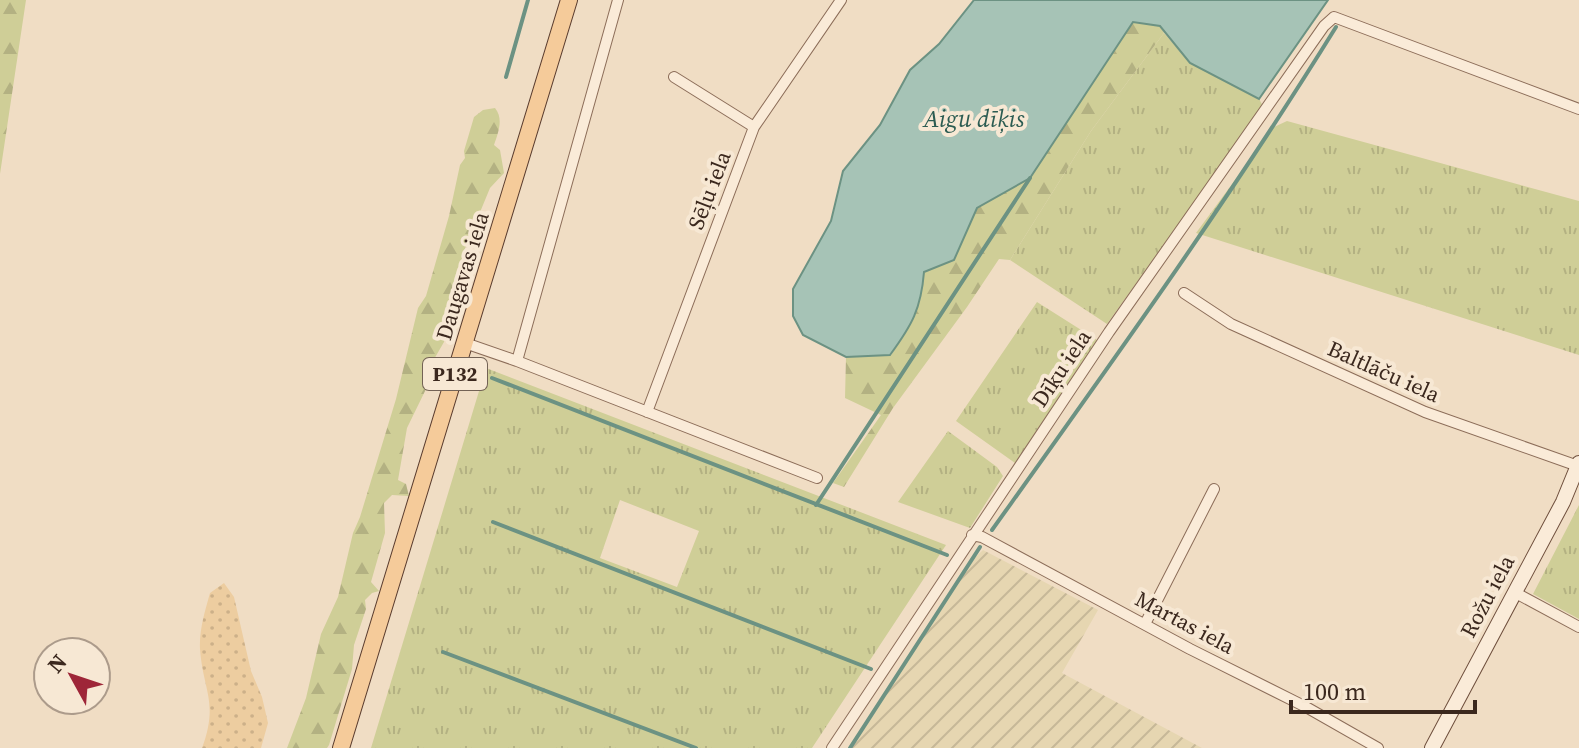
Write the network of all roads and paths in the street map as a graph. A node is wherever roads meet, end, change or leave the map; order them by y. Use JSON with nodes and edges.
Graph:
{"nodes":[{"id":1,"x":569,"y":0,"type":"edge"},
{"id":2,"x":618,"y":0,"type":"edge"},
{"id":3,"x":841,"y":0,"type":"edge"},
{"id":4,"x":674,"y":77,"type":"dead end"},
{"id":5,"x":1579,"y":109,"type":"edge"},
{"id":6,"x":754,"y":127,"type":"junction"},
{"id":7,"x":1184,"y":293,"type":"dead end"},
{"id":8,"x":465,"y":343,"type":"junction"},
{"id":9,"x":517,"y":361,"type":"junction"},
{"id":10,"x":647,"y":412,"type":"junction"},
{"id":11,"x":1579,"y":464,"type":"edge"},
{"id":12,"x":817,"y":478,"type":"dead end"},
{"id":13,"x":1214,"y":489,"type":"dead end"},
{"id":14,"x":972,"y":535,"type":"junction"},
{"id":15,"x":1514,"y":592,"type":"junction"},
{"id":16,"x":1145,"y":624,"type":"junction"},
{"id":17,"x":1579,"y":627,"type":"edge"},
{"id":18,"x":341,"y":748,"type":"edge"},
{"id":19,"x":832,"y":748,"type":"edge"},
{"id":20,"x":1378,"y":748,"type":"edge"},
{"id":21,"x":1432,"y":748,"type":"edge"}],
"edges":[{"from":1,"to":8,"type":"main road","name":"Daugavas iela","number":"P132"},
{"from":2,"to":9,"type":"street"},
{"from":3,"to":6,"type":"street","name":"Sēļu iela"},
{"from":4,"to":6,"type":"street"},
{"from":5,"to":14,"type":"street","name":"Dīķu iela"},
{"from":6,"to":10,"type":"street","name":"Sēļu iela"},
{"from":7,"to":11,"type":"street","name":"Baltlāču iela"},
{"from":8,"to":9,"type":"street"},
{"from":8,"to":18,"type":"main road","name":"Daugavas iela","number":"P132"},
{"from":9,"to":10,"type":"street"},
{"from":10,"to":12,"type":"street"},
{"from":11,"to":15,"type":"street","name":"Rožu iela"},
{"from":13,"to":16,"type":"street"},
{"from":14,"to":16,"type":"street","name":"Martas iela"},
{"from":14,"to":19,"type":"street","name":"Dīķu iela"},
{"from":15,"to":17,"type":"street"},
{"from":15,"to":21,"type":"street","name":"Rožu iela"},
{"from":16,"to":20,"type":"street","name":"Martas iela"}]}
